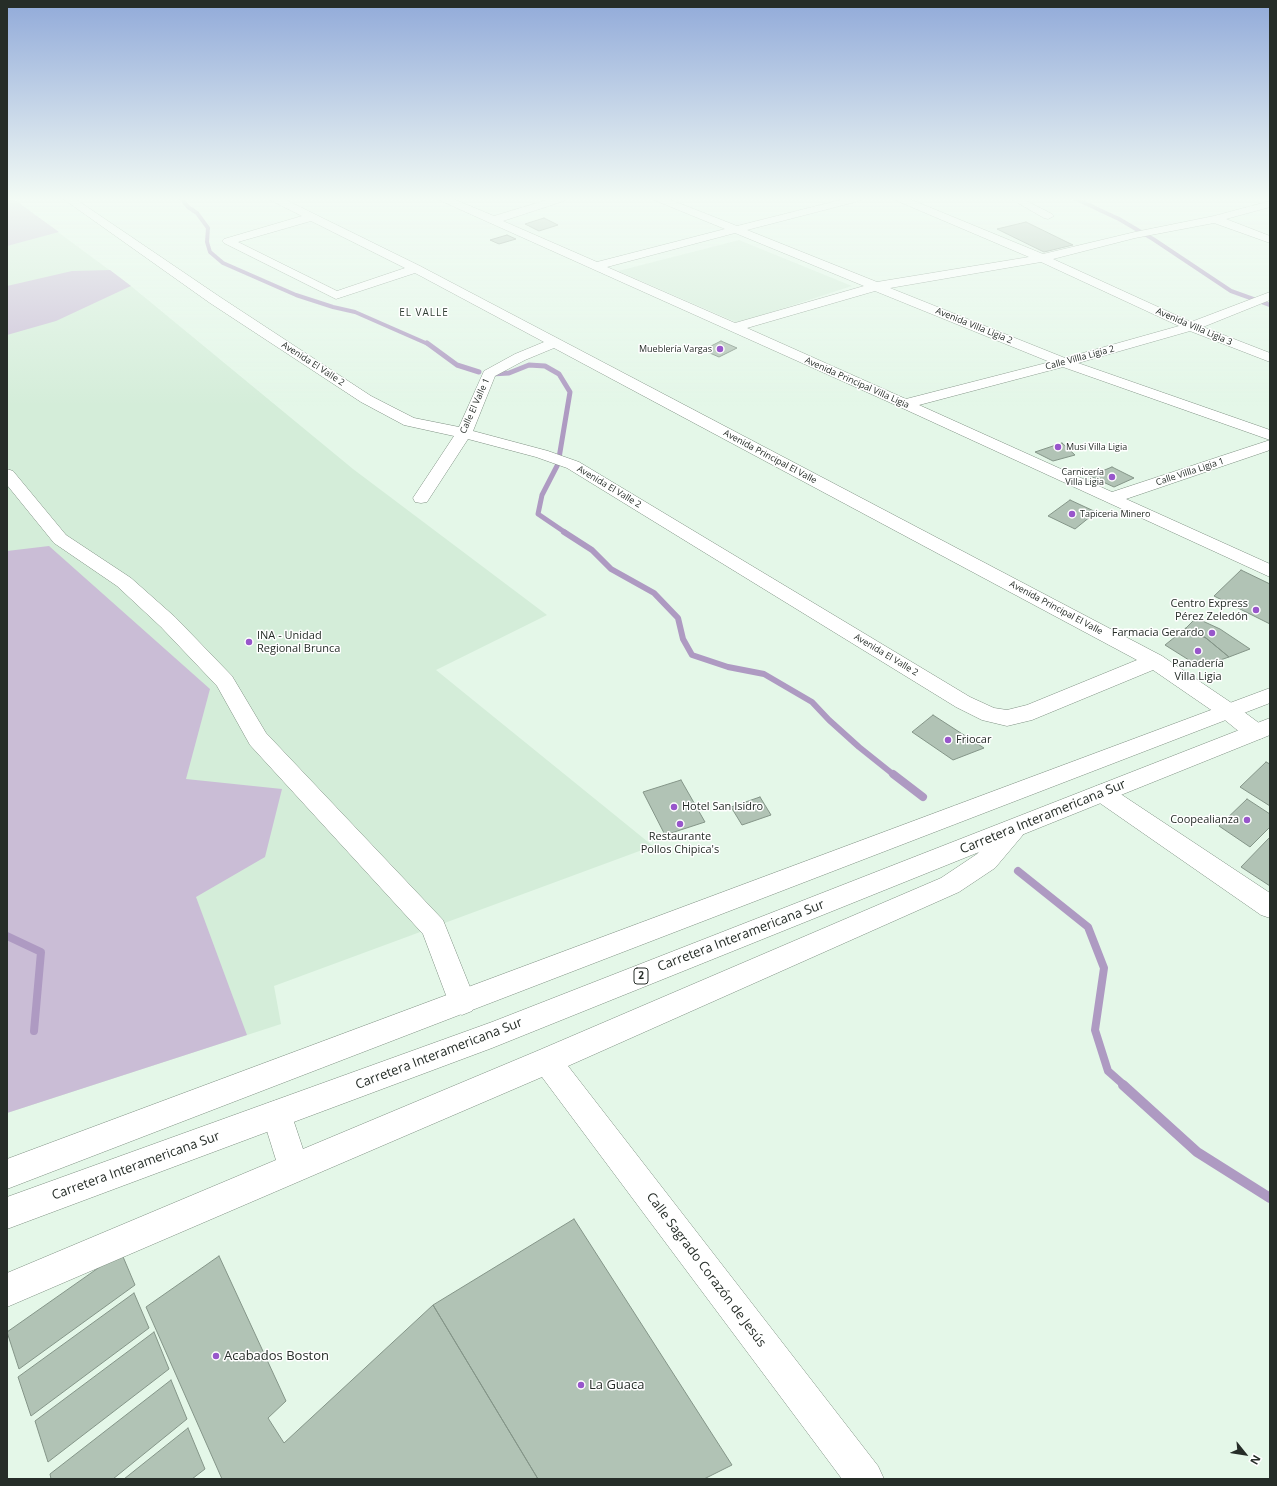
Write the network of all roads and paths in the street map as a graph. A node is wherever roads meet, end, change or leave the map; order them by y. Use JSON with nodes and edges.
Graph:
{"nodes":[{"id":1,"x":168,"y":267,"type":"edge"},
{"id":2,"x":281,"y":267,"type":"edge"},
{"id":3,"x":413,"y":267,"type":"edge"},
{"id":4,"x":599,"y":267,"type":"edge"},
{"id":5,"x":831,"y":267,"type":"edge"},
{"id":6,"x":987,"y":267,"type":"edge"},
{"id":7,"x":1062,"y":267,"type":"edge"},
{"id":8,"x":416,"y":269,"type":"junction"},
{"id":9,"x":877,"y":286,"type":"junction"},
{"id":10,"x":1262,"y":299,"type":"edge"},
{"id":11,"x":1191,"y":326,"type":"junction"},
{"id":12,"x":734,"y":328,"type":"junction"},
{"id":13,"x":554,"y":343,"type":"junction"},
{"id":14,"x":1270,"y":358,"type":"edge"},
{"id":15,"x":1064,"y":363,"type":"junction"},
{"id":16,"x":905,"y":404,"type":"junction"},
{"id":17,"x":464,"y":433,"type":"junction"},
{"id":18,"x":1270,"y":436,"type":"edge"},
{"id":19,"x":1270,"y":445,"type":"edge"},
{"id":20,"x":7,"y":474,"type":"edge"},
{"id":21,"x":421,"y":498,"type":"dead end"},
{"id":22,"x":1111,"y":498,"type":"junction"},
{"id":23,"x":1270,"y":572,"type":"edge"},
{"id":24,"x":1154,"y":661,"type":"junction"},
{"id":25,"x":1270,"y":695,"type":"edge"},
{"id":26,"x":1228,"y":711,"type":"junction"},
{"id":27,"x":1263,"y":729,"type":"edge"},
{"id":28,"x":1102,"y":793,"type":"junction"},
{"id":29,"x":1014,"y":829,"type":"junction"},
{"id":30,"x":1270,"y":907,"type":"edge"},
{"id":31,"x":462,"y":1002,"type":"junction"},
{"id":32,"x":547,"y":1061,"type":"junction"},
{"id":33,"x":277,"y":1115,"type":"junction"},
{"id":34,"x":294,"y":1168,"type":"junction"},
{"id":35,"x":7,"y":1174,"type":"edge"},
{"id":36,"x":7,"y":1213,"type":"edge"},
{"id":37,"x":7,"y":1290,"type":"edge"},
{"id":38,"x":865,"y":1479,"type":"edge"}],
"edges":[{"from":1,"to":17,"type":"main road","name":"Avenida El Valle 2"},
{"from":2,"to":8,"type":"main road"},
{"from":3,"to":8,"type":"main road","name":"Avenida Principal El Valle"},
{"from":4,"to":12,"type":"main road","name":"Avenida Principal Villa Ligia"},
{"from":5,"to":9,"type":"main road","name":"Avenida Villa Ligia 2"},
{"from":6,"to":9,"type":"main road"},
{"from":7,"to":11,"type":"main road","name":"Avenida Villa Ligia 3"},
{"from":8,"to":13,"type":"main road","name":"Avenida Principal El Valle"},
{"from":9,"to":12,"type":"main road"},
{"from":9,"to":15,"type":"main road","name":"Avenida Villa Ligia 2"},
{"from":10,"to":11,"type":"main road","name":"Calle Villla Ligia 2"},
{"from":11,"to":14,"type":"main road","name":"Avenida Villa Ligia 3"},
{"from":11,"to":15,"type":"main road","name":"Calle Villla Ligia 2"},
{"from":12,"to":16,"type":"main road","name":"Avenida Principal Villa Ligia"},
{"from":13,"to":17,"type":"main road","name":"Calle El Valle 1"},
{"from":13,"to":24,"type":"main road","name":"Avenida Principal El Valle"},
{"from":15,"to":16,"type":"main road","name":"Calle Villla Ligia 2"},
{"from":15,"to":18,"type":"main road","name":"Avenida Villa Ligia 2"},
{"from":16,"to":22,"type":"main road","name":"Avenida Principal Villa Ligia"},
{"from":17,"to":21,"type":"main road","name":"Calle El Valle 1"},
{"from":17,"to":24,"type":"main road","name":"Avenida El Valle 2"},
{"from":19,"to":22,"type":"main road","name":"Calle Villla Ligia 1"},
{"from":20,"to":31,"type":"main road"},
{"from":22,"to":23,"type":"main road","name":"Avenida Principal Villa Ligia"},
{"from":24,"to":26,"type":"main road","name":"Avenida Principal El Valle"},
{"from":25,"to":26,"type":"main road"},
{"from":26,"to":27,"type":"main road","name":"Avenida Principal El Valle"},
{"from":26,"to":31,"type":"main road"},
{"from":27,"to":28,"type":"main road","name":"Carretera Interamericana Sur","number":"2"},
{"from":28,"to":29,"type":"main road","name":"Carretera Interamericana Sur","number":"2"},
{"from":28,"to":30,"type":"main road"},
{"from":29,"to":32,"type":"main road"},
{"from":29,"to":33,"type":"main road","name":"Carretera Interamericana Sur","number":"2"},
{"from":31,"to":35,"type":"main road"},
{"from":32,"to":34,"type":"main road"},
{"from":32,"to":38,"type":"main road","name":"Calle Sagrado Corazón de Jesús"},
{"from":33,"to":34,"type":"main road"},
{"from":33,"to":36,"type":"main road","name":"Carretera Interamericana Sur","number":"2"},
{"from":34,"to":37,"type":"main road"}]}
